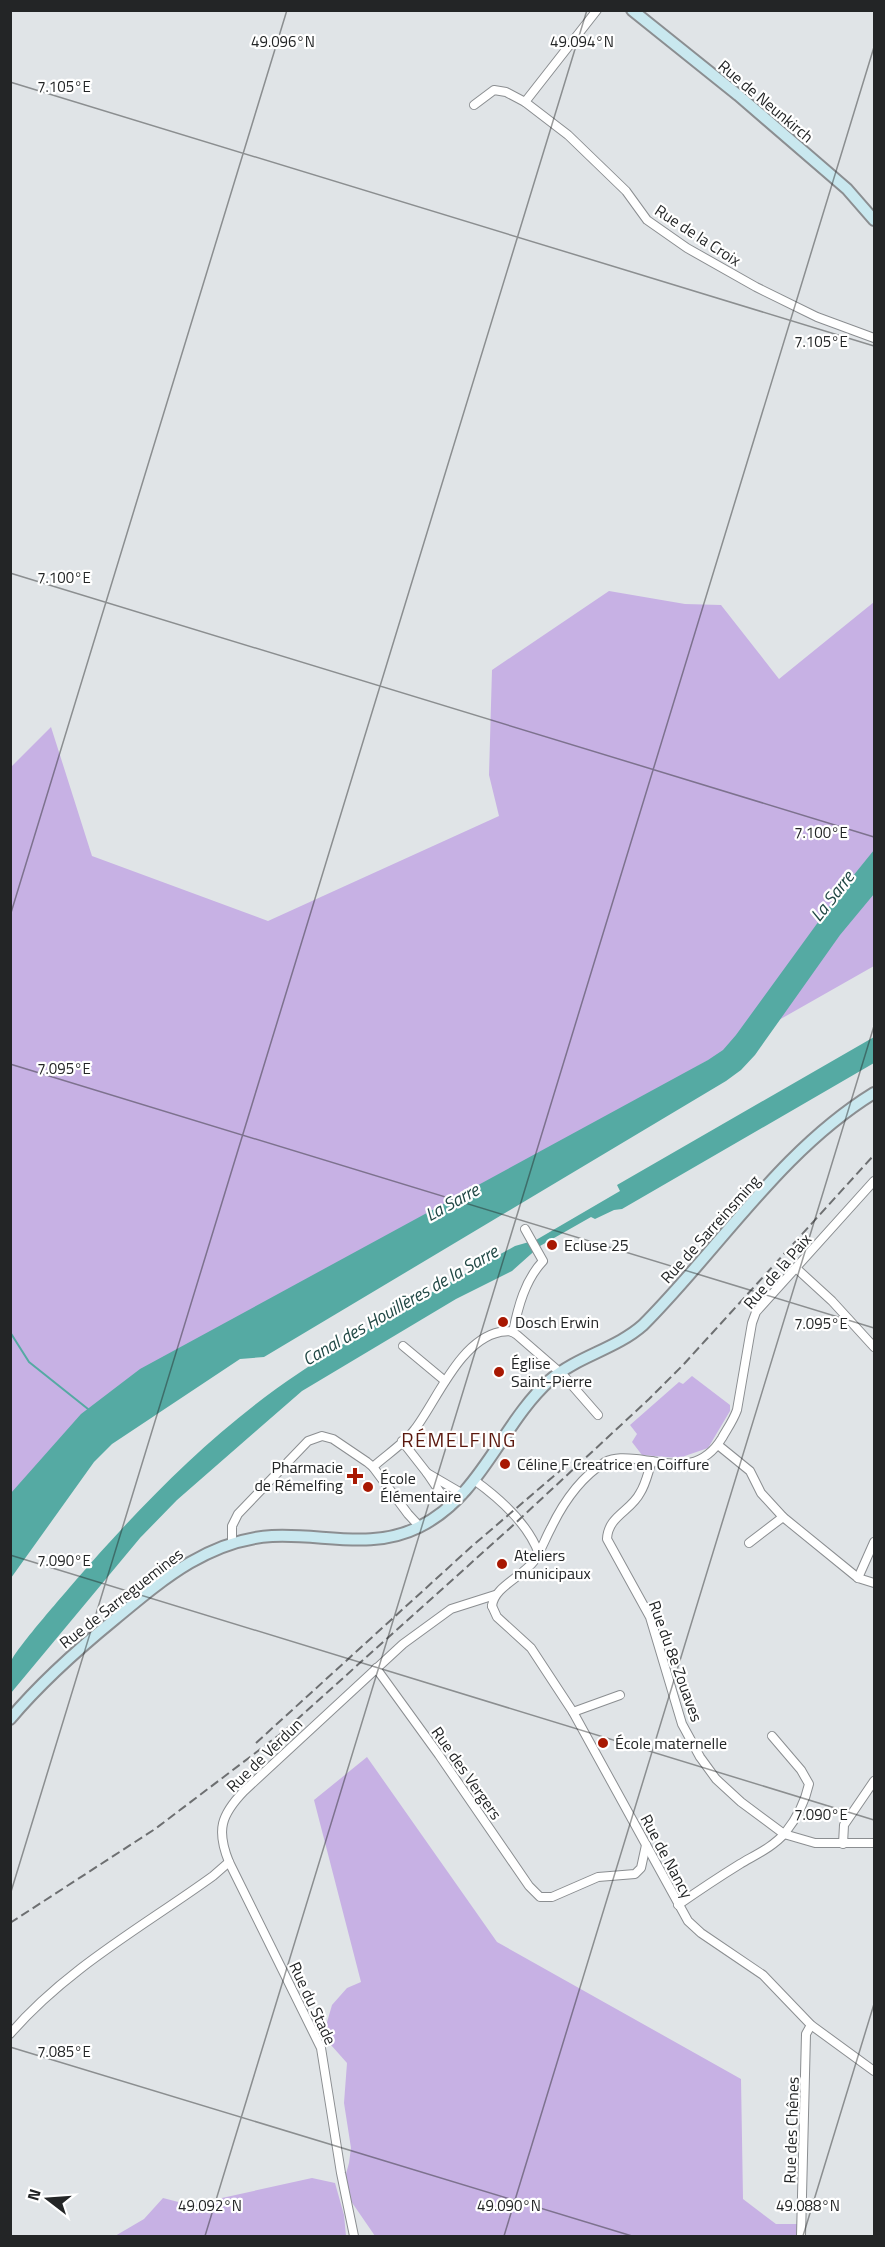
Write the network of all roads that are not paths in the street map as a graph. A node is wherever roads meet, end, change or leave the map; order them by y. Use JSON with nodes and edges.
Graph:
{"nodes":[{"id":1,"x":597,"y":10,"type":"edge"},
{"id":2,"x":632,"y":10,"type":"edge"},
{"id":3,"x":525,"y":102,"type":"junction"},
{"id":4,"x":474,"y":105,"type":"dead end"},
{"id":5,"x":874,"y":220,"type":"edge"},
{"id":6,"x":874,"y":338,"type":"edge"},
{"id":7,"x":874,"y":1093,"type":"edge"},
{"id":8,"x":874,"y":1180,"type":"edge"},
{"id":9,"x":526,"y":1232,"type":"dead end"},
{"id":10,"x":796,"y":1268,"type":"junction"},
{"id":11,"x":513,"y":1332,"type":"junction"},
{"id":12,"x":403,"y":1346,"type":"dead end"},
{"id":13,"x":874,"y":1347,"type":"edge"},
{"id":14,"x":559,"y":1373,"type":"junction"},
{"id":15,"x":445,"y":1380,"type":"junction"},
{"id":16,"x":598,"y":1415,"type":"dead end"},
{"id":17,"x":402,"y":1441,"type":"junction"},
{"id":18,"x":718,"y":1445,"type":"junction"},
{"id":19,"x":652,"y":1461,"type":"junction"},
{"id":20,"x":373,"y":1467,"type":"junction"},
{"id":21,"x":427,"y":1473,"type":"junction"},
{"id":22,"x":474,"y":1480,"type":"junction"},
{"id":23,"x":463,"y":1494,"type":"junction"},
{"id":24,"x":450,"y":1507,"type":"junction"},
{"id":25,"x":783,"y":1517,"type":"junction"},
{"id":26,"x":420,"y":1527,"type":"junction"},
{"id":27,"x":527,"y":1531,"type":"junction"},
{"id":28,"x":546,"y":1538,"type":"junction"},
{"id":29,"x":874,"y":1542,"type":"edge"},
{"id":30,"x":232,"y":1543,"type":"junction"},
{"id":31,"x":749,"y":1543,"type":"dead end"},
{"id":32,"x":539,"y":1554,"type":"junction"},
{"id":33,"x":858,"y":1578,"type":"junction"},
{"id":34,"x":874,"y":1583,"type":"edge"},
{"id":35,"x":495,"y":1595,"type":"junction"},
{"id":36,"x":466,"y":1603,"type":"junction"},
{"id":37,"x":492,"y":1606,"type":"junction"},
{"id":38,"x":376,"y":1668,"type":"junction"},
{"id":39,"x":620,"y":1695,"type":"dead end"},
{"id":40,"x":573,"y":1712,"type":"junction"},
{"id":41,"x":10,"y":1719,"type":"edge"},
{"id":42,"x":772,"y":1737,"type":"dead end"},
{"id":43,"x":874,"y":1781,"type":"edge"},
{"id":44,"x":782,"y":1832,"type":"junction"},
{"id":45,"x":843,"y":1844,"type":"junction"},
{"id":46,"x":874,"y":1844,"type":"edge"},
{"id":47,"x":646,"y":1845,"type":"junction"},
{"id":48,"x":229,"y":1862,"type":"junction"},
{"id":49,"x":672,"y":1893,"type":"junction"},
{"id":50,"x":693,"y":1893,"type":"junction"},
{"id":51,"x":678,"y":1905,"type":"junction"},
{"id":52,"x":811,"y":2025,"type":"junction"},
{"id":53,"x":10,"y":2034,"type":"edge"},
{"id":54,"x":874,"y":2071,"type":"edge"},
{"id":55,"x":354,"y":2236,"type":"edge"},
{"id":56,"x":801,"y":2236,"type":"edge"}],
"edges":[{"from":1,"to":3,"type":"street"},
{"from":2,"to":5,"type":"street","name":"Rue de Neunkirch"},
{"from":3,"to":4,"type":"street","name":"Rue de la Croix"},
{"from":3,"to":6,"type":"street","name":"Rue de la Croix"},
{"from":7,"to":14,"type":"street","name":"Rue de Sarreinsming"},
{"from":8,"to":10,"type":"street","name":"Rue de la Paix"},
{"from":9,"to":11,"type":"street"},
{"from":10,"to":13,"type":"street"},
{"from":10,"to":18,"type":"street","name":"Rue de la Paix"},
{"from":11,"to":14,"type":"street"},
{"from":11,"to":15,"type":"street"},
{"from":12,"to":15,"type":"street"},
{"from":14,"to":16,"type":"street"},
{"from":14,"to":22,"type":"street","name":"Rue de Sarreguemines"},
{"from":15,"to":17,"type":"street"},
{"from":17,"to":20,"type":"street"},
{"from":17,"to":21,"type":"street"},
{"from":18,"to":19,"type":"street","name":"Rue de la Paix"},
{"from":18,"to":25,"type":"street"},
{"from":19,"to":28,"type":"street","name":"Rue de la Paix"},
{"from":19,"to":44,"type":"street","name":"Rue du 8e Zouaves"},
{"from":20,"to":26,"type":"street"},
{"from":20,"to":30,"type":"street"},
{"from":21,"to":23,"type":"street"},
{"from":21,"to":24,"type":"street"},
{"from":22,"to":23,"type":"street","name":"Rue de Sarreguemines"},
{"from":22,"to":27,"type":"street"},
{"from":23,"to":24,"type":"street","name":"Rue de Sarreguemines"},
{"from":24,"to":26,"type":"street","name":"Rue de Sarreguemines"},
{"from":25,"to":31,"type":"street"},
{"from":25,"to":33,"type":"street"},
{"from":26,"to":30,"type":"street","name":"Rue de Sarreguemines"},
{"from":27,"to":28,"type":"street"},
{"from":27,"to":32,"type":"street"},
{"from":28,"to":32,"type":"street","name":"Rue de la Paix"},
{"from":29,"to":33,"type":"street"},
{"from":30,"to":41,"type":"street","name":"Rue de Sarreguemines"},
{"from":32,"to":35,"type":"street","name":"Rue de la Paix"},
{"from":33,"to":34,"type":"street"},
{"from":35,"to":36,"type":"street","name":"Rue de Verdun"},
{"from":35,"to":37,"type":"street"},
{"from":36,"to":37,"type":"street"},
{"from":36,"to":38,"type":"street","name":"Rue de Verdun"},
{"from":37,"to":40,"type":"street","name":"Rue de Nancy"},
{"from":38,"to":47,"type":"street","name":"Rue des Vergers"},
{"from":38,"to":48,"type":"street","name":"Rue de Verdun"},
{"from":39,"to":40,"type":"street"},
{"from":40,"to":47,"type":"street","name":"Rue de Nancy"},
{"from":42,"to":44,"type":"street"},
{"from":43,"to":45,"type":"street"},
{"from":44,"to":45,"type":"street","name":"Rue du 8e Zouaves"},
{"from":44,"to":50,"type":"street"},
{"from":45,"to":46,"type":"street","name":"Rue du 8e Zouaves"},
{"from":47,"to":49,"type":"street","name":"Rue de Nancy"},
{"from":48,"to":53,"type":"street"},
{"from":48,"to":55,"type":"street","name":"Rue du Stade"},
{"from":49,"to":50,"type":"street"},
{"from":49,"to":51,"type":"street","name":"Rue de Nancy"},
{"from":50,"to":51,"type":"street"},
{"from":51,"to":52,"type":"street","name":"Rue de Nancy"},
{"from":52,"to":54,"type":"street","name":"Rue de Nancy"},
{"from":52,"to":56,"type":"street","name":"Rue des Chênes"}]}
